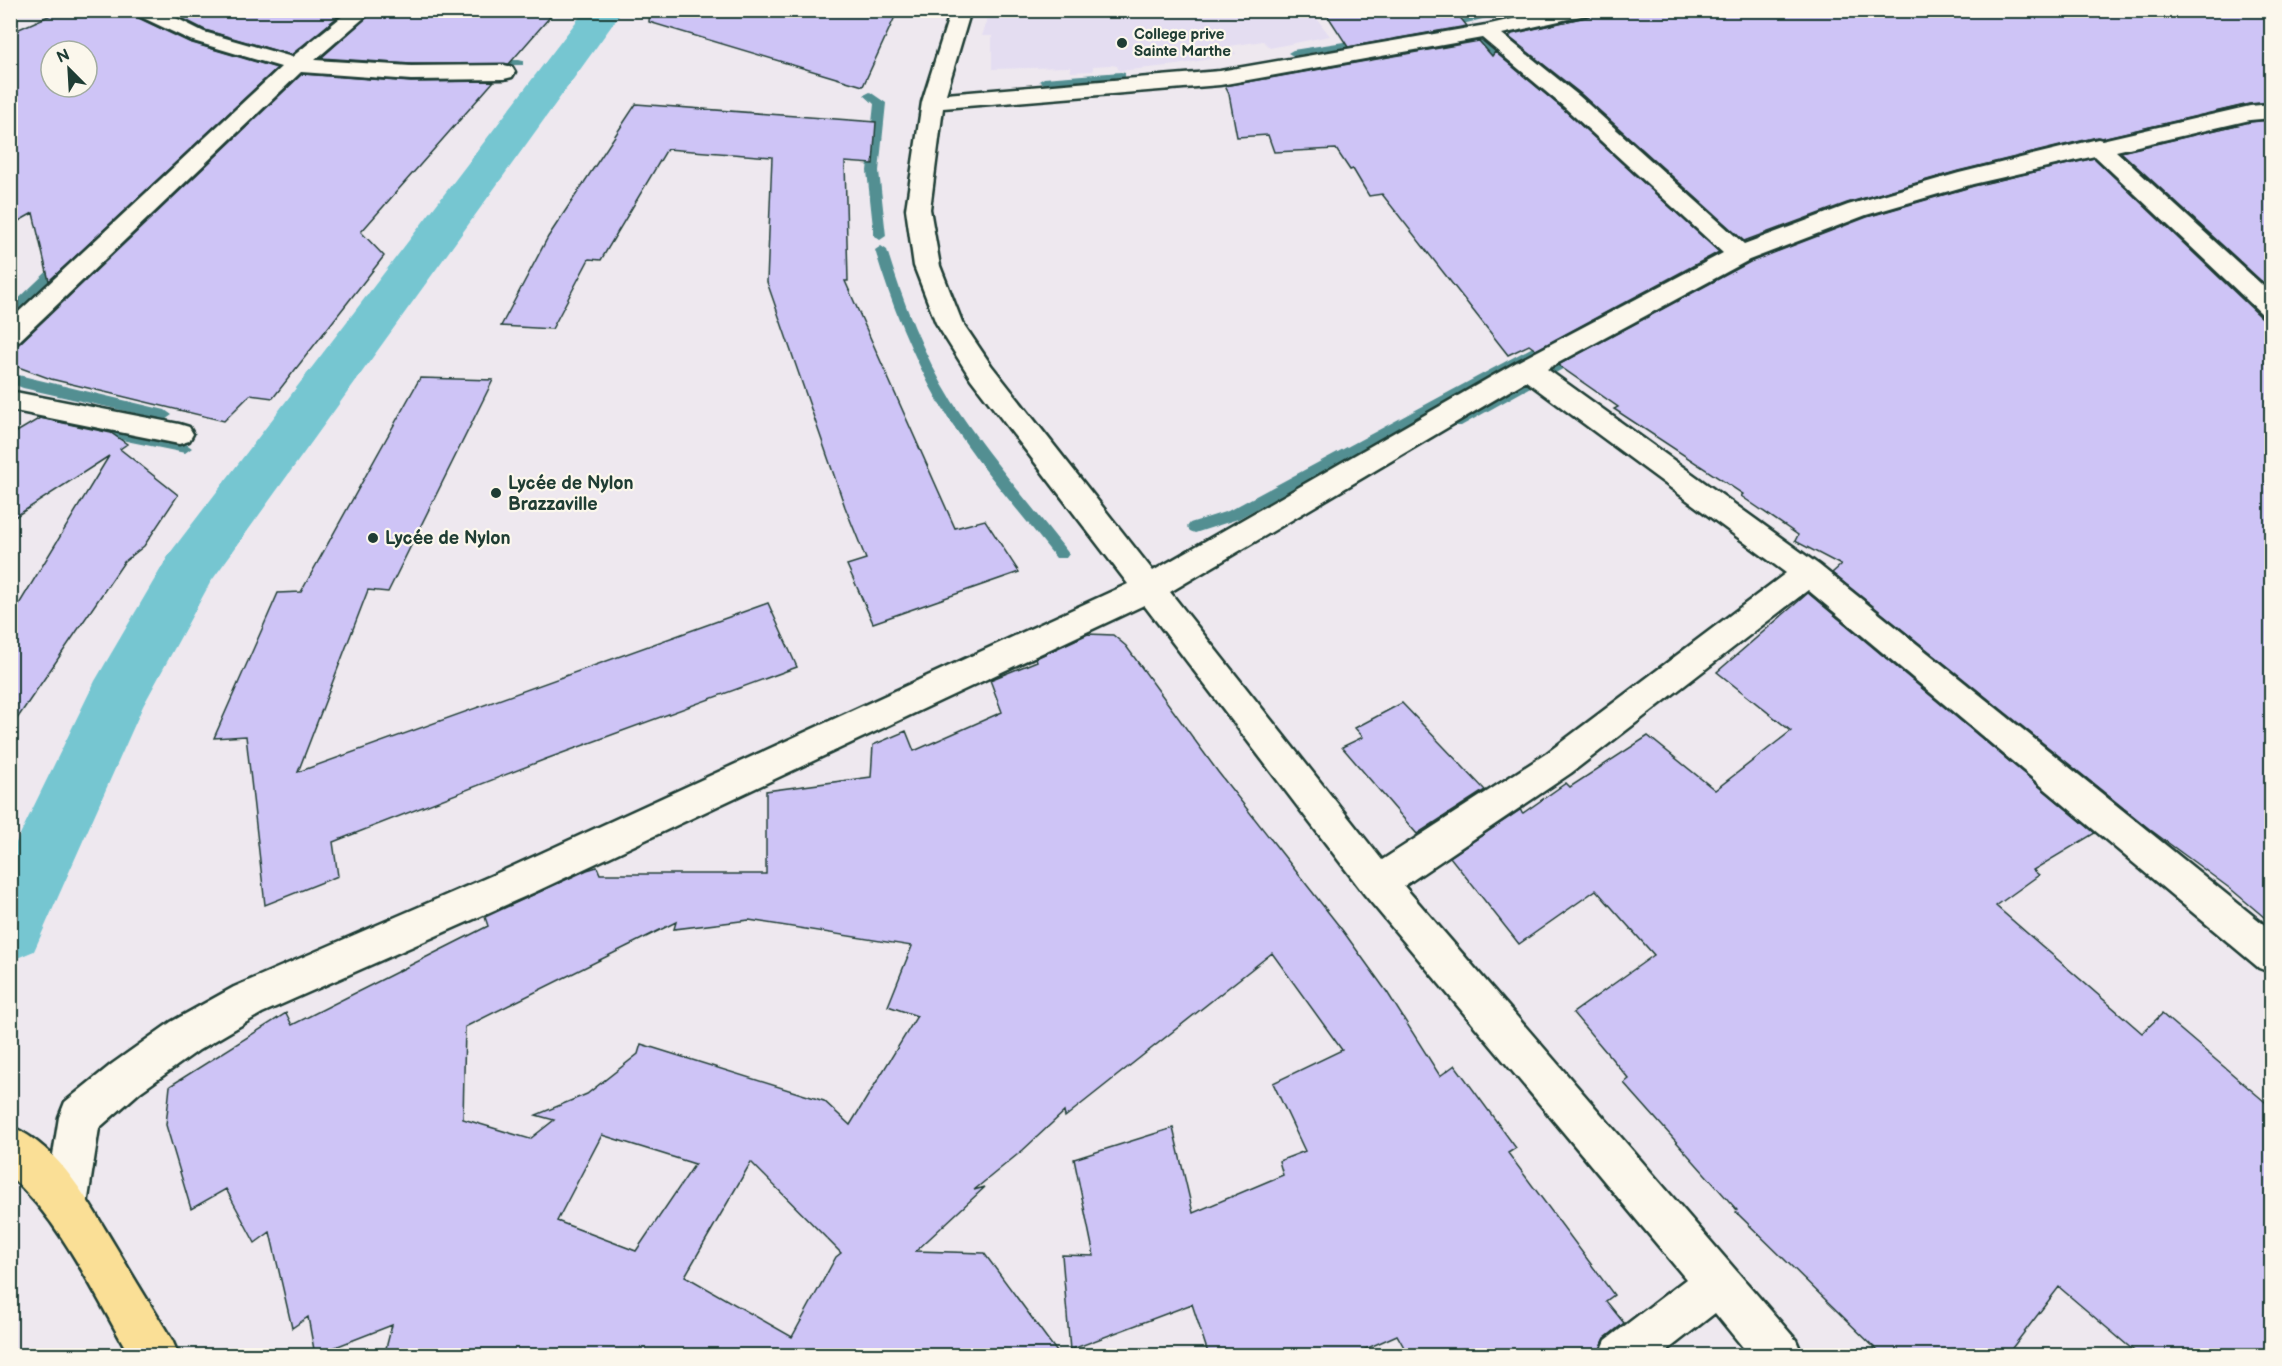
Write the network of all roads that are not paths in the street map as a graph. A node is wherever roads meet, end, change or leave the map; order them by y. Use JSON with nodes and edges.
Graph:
{"nodes":[{"id":1,"x":142,"y":10,"type":"edge"},
{"id":2,"x":363,"y":10,"type":"edge"},
{"id":3,"x":961,"y":10,"type":"edge"},
{"id":4,"x":1583,"y":10,"type":"edge"},
{"id":5,"x":1486,"y":31,"type":"junction"},
{"id":6,"x":296,"y":65,"type":"junction"},
{"id":7,"x":504,"y":72,"type":"dead end"},
{"id":8,"x":933,"y":102,"type":"junction"},
{"id":9,"x":2271,"y":111,"type":"edge"},
{"id":10,"x":2098,"y":146,"type":"junction"},
{"id":11,"x":1740,"y":254,"type":"junction"},
{"id":12,"x":2271,"y":309,"type":"edge"},
{"id":13,"x":10,"y":335,"type":"edge"},
{"id":14,"x":1527,"y":368,"type":"junction"},
{"id":15,"x":10,"y":400,"type":"edge"},
{"id":16,"x":179,"y":434,"type":"dead end"},
{"id":17,"x":1808,"y":573,"type":"junction"},
{"id":18,"x":1150,"y":588,"type":"junction"},
{"id":19,"x":1378,"y":883,"type":"junction"},
{"id":20,"x":2271,"y":955,"type":"edge"},
{"id":21,"x":10,"y":1147,"type":"edge"},
{"id":22,"x":54,"y":1190,"type":"junction"},
{"id":23,"x":1718,"y":1283,"type":"junction"},
{"id":24,"x":156,"y":1356,"type":"edge"},
{"id":25,"x":1622,"y":1356,"type":"edge"},
{"id":26,"x":1780,"y":1356,"type":"edge"}],
"edges":[{"from":1,"to":6,"type":"street"},
{"from":2,"to":6,"type":"street"},
{"from":3,"to":8,"type":"street"},
{"from":4,"to":5,"type":"street"},
{"from":5,"to":8,"type":"street"},
{"from":5,"to":11,"type":"street"},
{"from":6,"to":7,"type":"street"},
{"from":6,"to":13,"type":"street"},
{"from":8,"to":18,"type":"street"},
{"from":9,"to":10,"type":"street"},
{"from":10,"to":11,"type":"street"},
{"from":10,"to":12,"type":"street"},
{"from":11,"to":14,"type":"street"},
{"from":14,"to":17,"type":"street"},
{"from":14,"to":18,"type":"street"},
{"from":15,"to":16,"type":"street"},
{"from":17,"to":19,"type":"street"},
{"from":17,"to":20,"type":"street"},
{"from":18,"to":19,"type":"street"},
{"from":18,"to":22,"type":"street"},
{"from":19,"to":23,"type":"street"},
{"from":21,"to":22,"type":"main road"},
{"from":22,"to":24,"type":"main road"},
{"from":23,"to":25,"type":"street"},
{"from":23,"to":26,"type":"street"}]}
